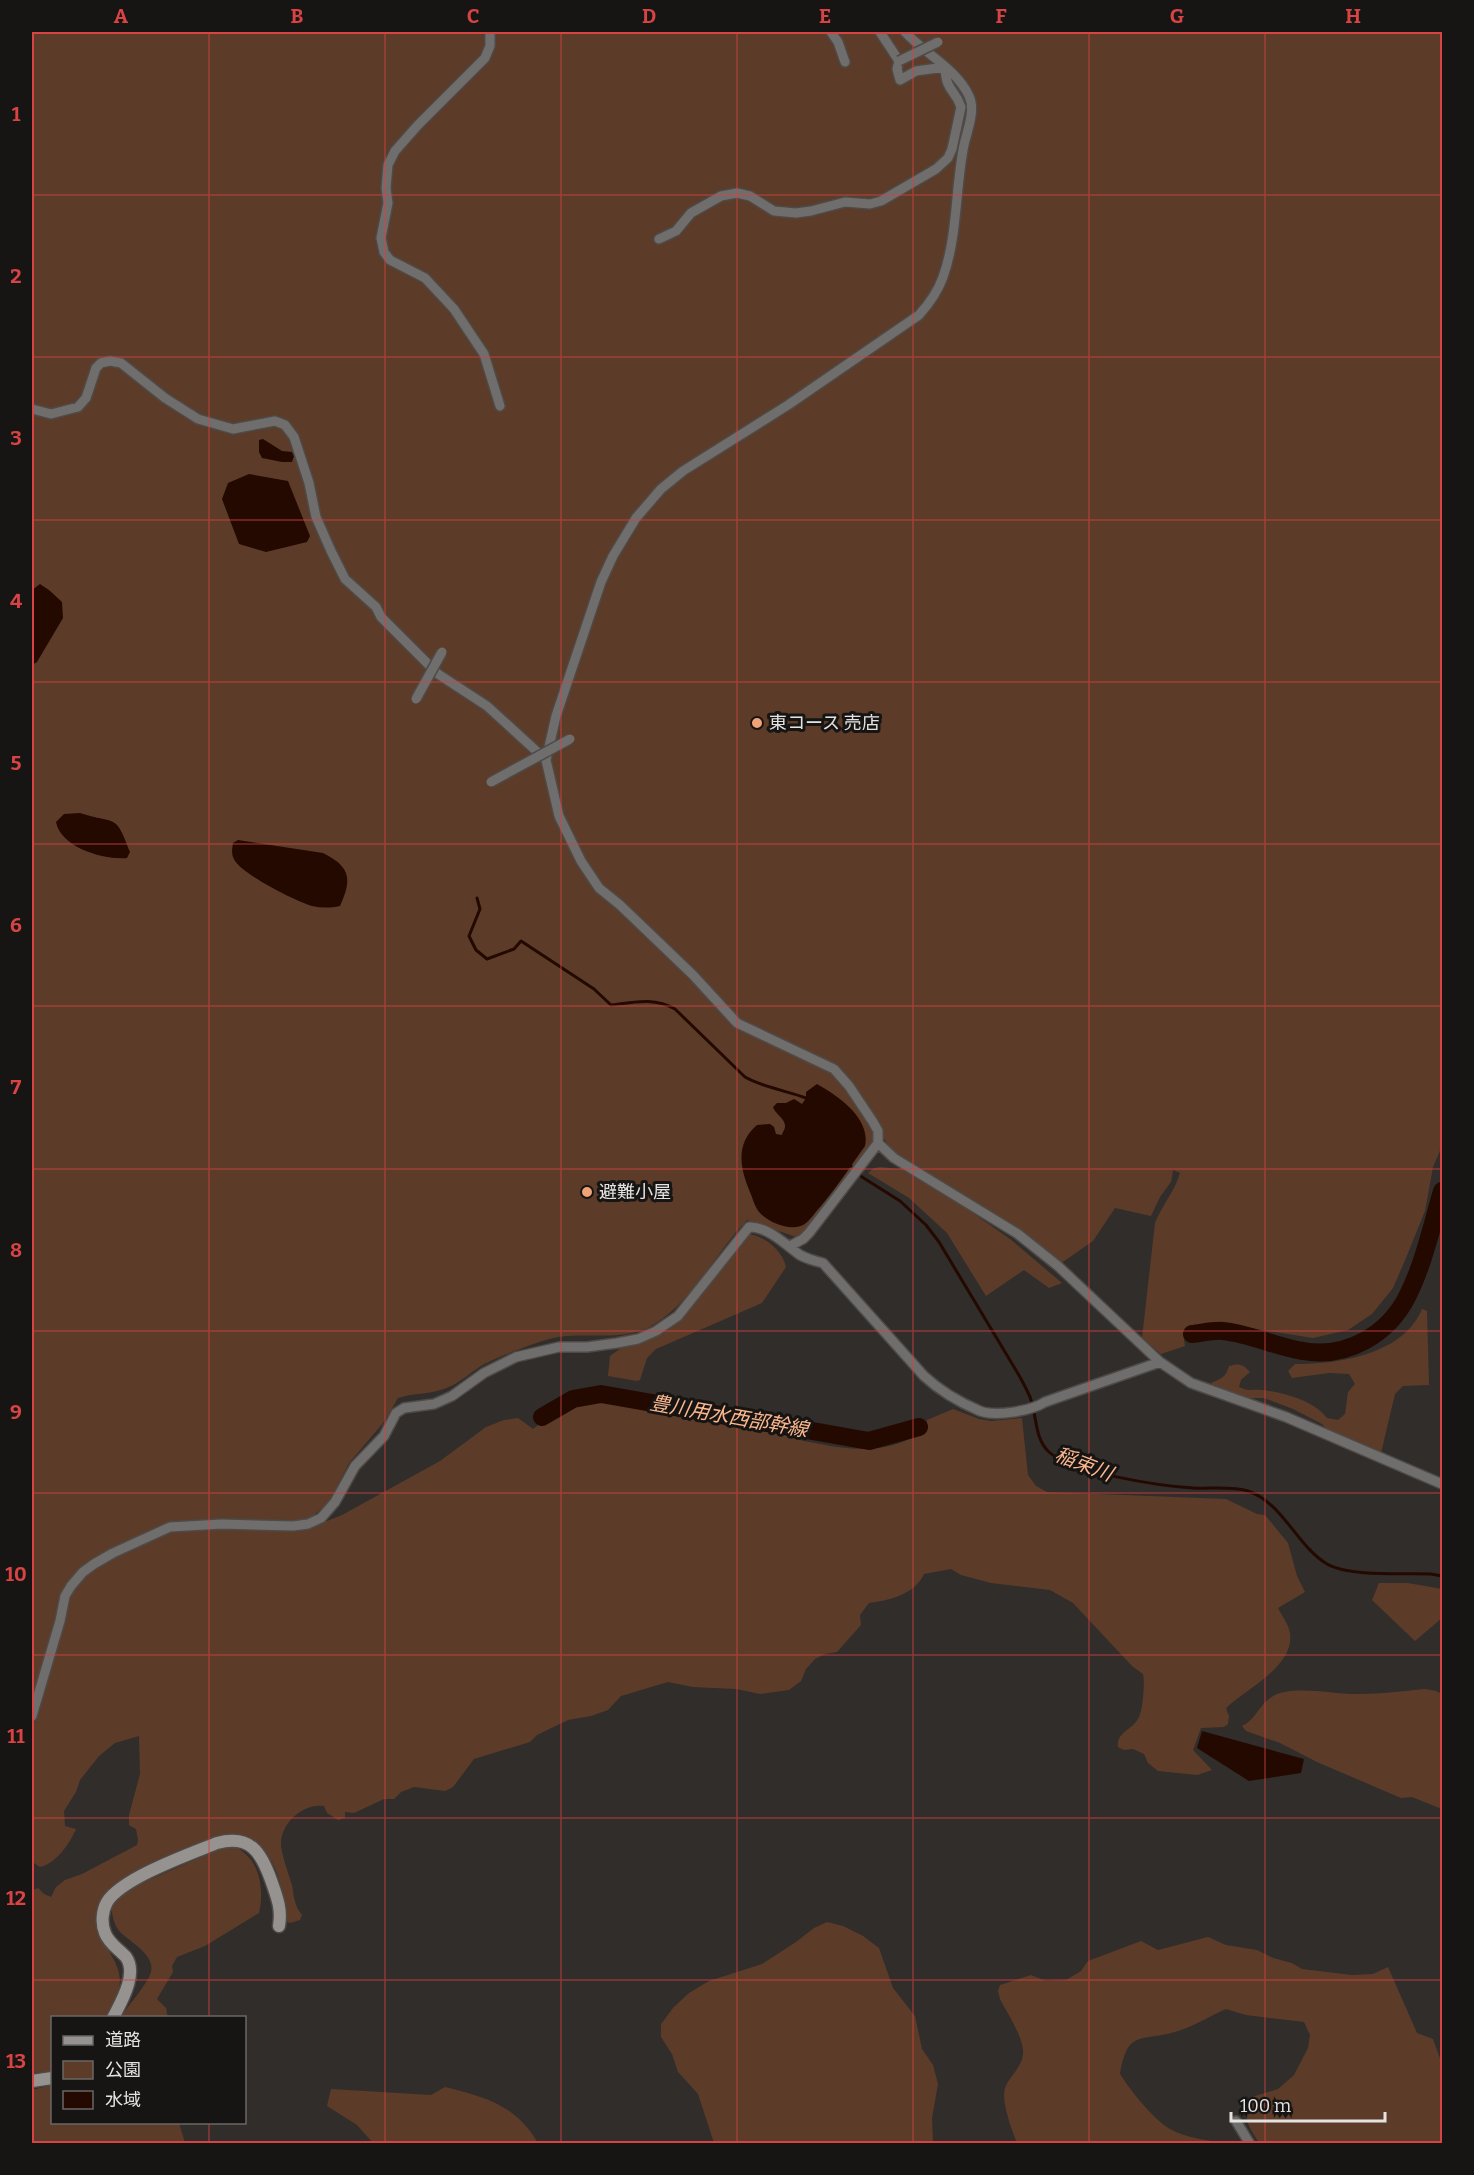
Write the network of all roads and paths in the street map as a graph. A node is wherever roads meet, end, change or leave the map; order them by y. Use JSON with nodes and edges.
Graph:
{"nodes":[{"id":1,"x":490,"y":32,"type":"edge"},
{"id":2,"x":831,"y":32,"type":"edge"},
{"id":3,"x":880,"y":32,"type":"edge"},
{"id":4,"x":905,"y":32,"type":"edge"},
{"id":5,"x":938,"y":42,"type":"dead end"},
{"id":6,"x":899,"y":61,"type":"junction"},
{"id":7,"x":845,"y":62,"type":"dead end"},
{"id":8,"x":945,"y":67,"type":"junction"},
{"id":9,"x":659,"y":239,"type":"dead end"},
{"id":10,"x":500,"y":406,"type":"dead end"},
{"id":11,"x":32,"y":409,"type":"edge"},
{"id":12,"x":442,"y":652,"type":"dead end"},
{"id":13,"x":416,"y":699,"type":"dead end"},
{"id":14,"x":570,"y":739,"type":"dead end"},
{"id":15,"x":546,"y":760,"type":"junction"},
{"id":16,"x":491,"y":782,"type":"dead end"},
{"id":17,"x":878,"y":1143,"type":"junction"},
{"id":18,"x":790,"y":1246,"type":"junction"},
{"id":19,"x":1160,"y":1362,"type":"junction"},
{"id":20,"x":1443,"y":1484,"type":"edge"},
{"id":21,"x":32,"y":1716,"type":"edge"},
{"id":22,"x":279,"y":1926,"type":"dead end"},
{"id":23,"x":114,"y":2016,"type":"edge"},
{"id":24,"x":51,"y":2079,"type":"edge"},
{"id":25,"x":32,"y":2081,"type":"edge"},
{"id":26,"x":1236,"y":2121,"type":"dead end"},
{"id":27,"x":1250,"y":2144,"type":"edge"}],
"edges":[{"from":1,"to":10,"type":"street"},
{"from":2,"to":7,"type":"street"},
{"from":3,"to":6,"type":"street"},
{"from":4,"to":8,"type":"street"},
{"from":5,"to":6,"type":"street","bridge":true},
{"from":6,"to":8,"type":"street"},
{"from":8,"to":9,"type":"street"},
{"from":8,"to":15,"type":"street"},
{"from":11,"to":15,"type":"street"},
{"from":12,"to":13,"type":"street","bridge":true},
{"from":14,"to":16,"type":"street","bridge":true},
{"from":15,"to":17,"type":"street"},
{"from":17,"to":18,"type":"street"},
{"from":17,"to":19,"type":"street"},
{"from":18,"to":19,"type":"street"},
{"from":18,"to":21,"type":"street"},
{"from":19,"to":20,"type":"street"},
{"from":22,"to":23,"type":"street"},
{"from":24,"to":25,"type":"street"},
{"from":26,"to":27,"type":"street"}]}
